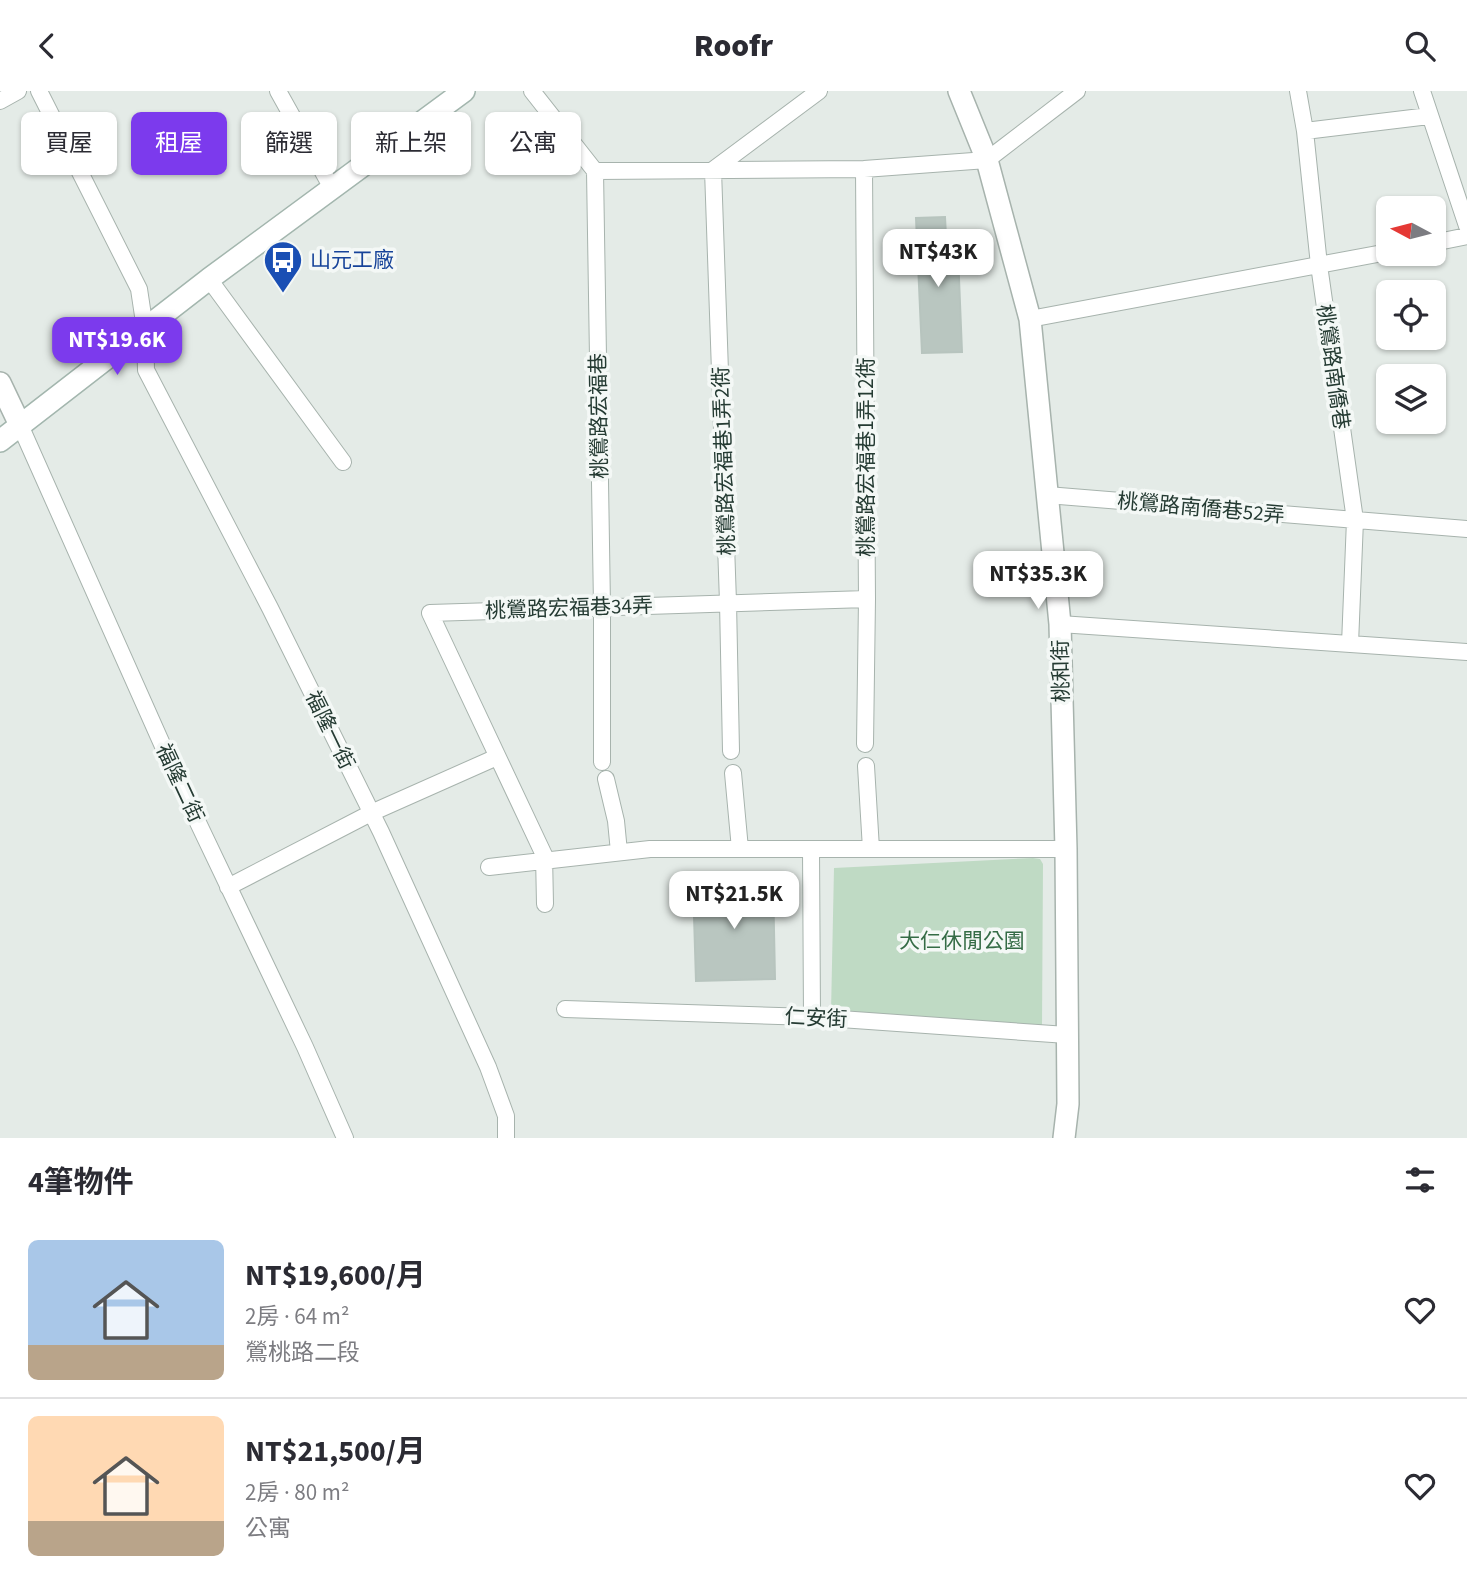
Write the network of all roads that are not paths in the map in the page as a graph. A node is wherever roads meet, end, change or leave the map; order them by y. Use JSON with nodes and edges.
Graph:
{"nodes":[{"id":1,"x":18,"y":91,"type":"edge"},
{"id":2,"x":39,"y":91,"type":"edge"},
{"id":3,"x":278,"y":91,"type":"edge"},
{"id":4,"x":464,"y":91,"type":"edge"},
{"id":5,"x":532,"y":91,"type":"edge"},
{"id":6,"x":819,"y":91,"type":"edge"},
{"id":7,"x":959,"y":91,"type":"edge"},
{"id":8,"x":1077,"y":91,"type":"edge"},
{"id":9,"x":1298,"y":91,"type":"edge"},
{"id":10,"x":1422,"y":91,"type":"edge"},
{"id":11,"x":0,"y":101,"type":"edge"},
{"id":12,"x":1429,"y":116,"type":"junction"},
{"id":13,"x":1306,"y":131,"type":"junction"},
{"id":14,"x":987,"y":160,"type":"junction"},
{"id":15,"x":864,"y":169,"type":"junction"},
{"id":16,"x":713,"y":170,"type":"junction"},
{"id":17,"x":595,"y":171,"type":"junction"},
{"id":18,"x":332,"y":188,"type":"junction"},
{"id":19,"x":1467,"y":226,"type":"edge"},
{"id":20,"x":1467,"y":236,"type":"edge"},
{"id":21,"x":1446,"y":240,"type":"edge"},
{"id":22,"x":1376,"y":254,"type":"edge"},
{"id":23,"x":1319,"y":265,"type":"junction"},
{"id":24,"x":209,"y":279,"type":"junction"},
{"id":25,"x":1030,"y":319,"type":"junction"},
{"id":26,"x":145,"y":329,"type":"junction"},
{"id":27,"x":0,"y":383,"type":"edge"},
{"id":28,"x":20,"y":425,"type":"junction"},
{"id":29,"x":0,"y":441,"type":"edge"},
{"id":30,"x":342,"y":462,"type":"dead end"},
{"id":31,"x":1047,"y":495,"type":"junction"},
{"id":32,"x":1355,"y":520,"type":"junction"},
{"id":33,"x":1467,"y":529,"type":"edge"},
{"id":34,"x":867,"y":599,"type":"junction"},
{"id":35,"x":728,"y":602,"type":"junction"},
{"id":36,"x":602,"y":606,"type":"junction"},
{"id":37,"x":1060,"y":624,"type":"junction"},
{"id":38,"x":1350,"y":644,"type":"junction"},
{"id":39,"x":1467,"y":652,"type":"edge"},
{"id":40,"x":865,"y":744,"type":"dead end"},
{"id":41,"x":731,"y":751,"type":"dead end"},
{"id":42,"x":497,"y":757,"type":"junction"},
{"id":43,"x":602,"y":762,"type":"dead end"},
{"id":44,"x":866,"y":766,"type":"dead end"},
{"id":45,"x":733,"y":773,"type":"dead end"},
{"id":46,"x":606,"y":779,"type":"dead end"},
{"id":47,"x":371,"y":813,"type":"junction"},
{"id":48,"x":740,"y":849,"type":"junction"},
{"id":49,"x":811,"y":849,"type":"junction"},
{"id":50,"x":871,"y":849,"type":"junction"},
{"id":51,"x":1066,"y":849,"type":"junction"},
{"id":52,"x":619,"y":852,"type":"junction"},
{"id":53,"x":543,"y":861,"type":"junction"},
{"id":54,"x":489,"y":867,"type":"dead end"},
{"id":55,"x":228,"y":887,"type":"junction"},
{"id":56,"x":545,"y":904,"type":"dead end"},
{"id":57,"x":565,"y":1009,"type":"dead end"},
{"id":58,"x":812,"y":1017,"type":"junction"},
{"id":59,"x":1067,"y":1035,"type":"junction"},
{"id":60,"x":345,"y":1138,"type":"edge"},
{"id":61,"x":506,"y":1138,"type":"edge"},
{"id":62,"x":1064,"y":1138,"type":"edge"}],
"edges":[{"from":1,"to":11,"type":"lane"},
{"from":2,"to":26,"type":"lane","name":"福隆一街"},
{"from":3,"to":18,"type":"lane"},
{"from":4,"to":18,"type":"street"},
{"from":5,"to":17,"type":"lane"},
{"from":6,"to":16,"type":"lane"},
{"from":7,"to":14,"type":"street","name":"桃和街"},
{"from":8,"to":14,"type":"lane"},
{"from":9,"to":13,"type":"lane","name":"桃鶯路南僑巷"},
{"from":10,"to":12,"type":"lane"},
{"from":12,"to":13,"type":"lane"},
{"from":12,"to":19,"type":"lane"},
{"from":13,"to":23,"type":"lane","name":"桃鶯路南僑巷"},
{"from":14,"to":15,"type":"lane"},
{"from":14,"to":25,"type":"street","name":"桃和街"},
{"from":15,"to":16,"type":"lane"},
{"from":15,"to":34,"type":"lane","name":"桃鶯路宏福巷1弄12衖"},
{"from":16,"to":17,"type":"lane"},
{"from":16,"to":35,"type":"lane","name":"桃鶯路宏福巷1弄2衖"},
{"from":17,"to":36,"type":"lane","name":"桃鶯路宏福巷"},
{"from":18,"to":24,"type":"street"},
{"from":20,"to":21,"type":"lane"},
{"from":22,"to":23,"type":"lane"},
{"from":23,"to":25,"type":"lane"},
{"from":23,"to":32,"type":"lane","name":"桃鶯路南僑巷"},
{"from":24,"to":26,"type":"street"},
{"from":24,"to":30,"type":"lane"},
{"from":25,"to":31,"type":"street","name":"桃和街"},
{"from":26,"to":28,"type":"street"},
{"from":26,"to":47,"type":"lane","name":"福隆一街"},
{"from":27,"to":28,"type":"street"},
{"from":28,"to":29,"type":"street"},
{"from":28,"to":55,"type":"lane","name":"福隆二街"},
{"from":31,"to":32,"type":"lane","name":"桃鶯路南僑巷52弄"},
{"from":31,"to":37,"type":"street","name":"桃和街"},
{"from":32,"to":33,"type":"lane","name":"桃鶯路南僑巷52弄"},
{"from":32,"to":38,"type":"lane","name":"桃鶯路南僑巷"},
{"from":34,"to":35,"type":"lane","name":"桃鶯路宏福巷34弄"},
{"from":34,"to":40,"type":"lane","name":"桃鶯路宏福巷1弄12衖"},
{"from":35,"to":36,"type":"lane","name":"桃鶯路宏福巷34弄"},
{"from":35,"to":41,"type":"lane","name":"桃鶯路宏福巷1弄2衖"},
{"from":36,"to":42,"type":"lane","name":"桃鶯路宏福巷34弄"},
{"from":36,"to":43,"type":"lane","name":"桃鶯路宏福巷"},
{"from":37,"to":38,"type":"lane"},
{"from":37,"to":51,"type":"street","name":"桃和街"},
{"from":38,"to":39,"type":"lane"},
{"from":42,"to":47,"type":"lane"},
{"from":42,"to":53,"type":"lane"},
{"from":44,"to":50,"type":"lane"},
{"from":45,"to":48,"type":"lane"},
{"from":46,"to":52,"type":"lane"},
{"from":47,"to":55,"type":"lane"},
{"from":47,"to":61,"type":"lane","name":"福隆一街"},
{"from":48,"to":49,"type":"lane"},
{"from":48,"to":52,"type":"lane"},
{"from":49,"to":50,"type":"lane"},
{"from":49,"to":58,"type":"lane"},
{"from":50,"to":51,"type":"lane"},
{"from":51,"to":59,"type":"street","name":"桃和街"},
{"from":52,"to":53,"type":"lane"},
{"from":53,"to":54,"type":"lane"},
{"from":53,"to":56,"type":"lane"},
{"from":55,"to":60,"type":"lane","name":"福隆二街"},
{"from":57,"to":58,"type":"lane","name":"仁安街"},
{"from":58,"to":59,"type":"lane","name":"仁安街"},
{"from":59,"to":62,"type":"street","name":"桃和街"}]}
